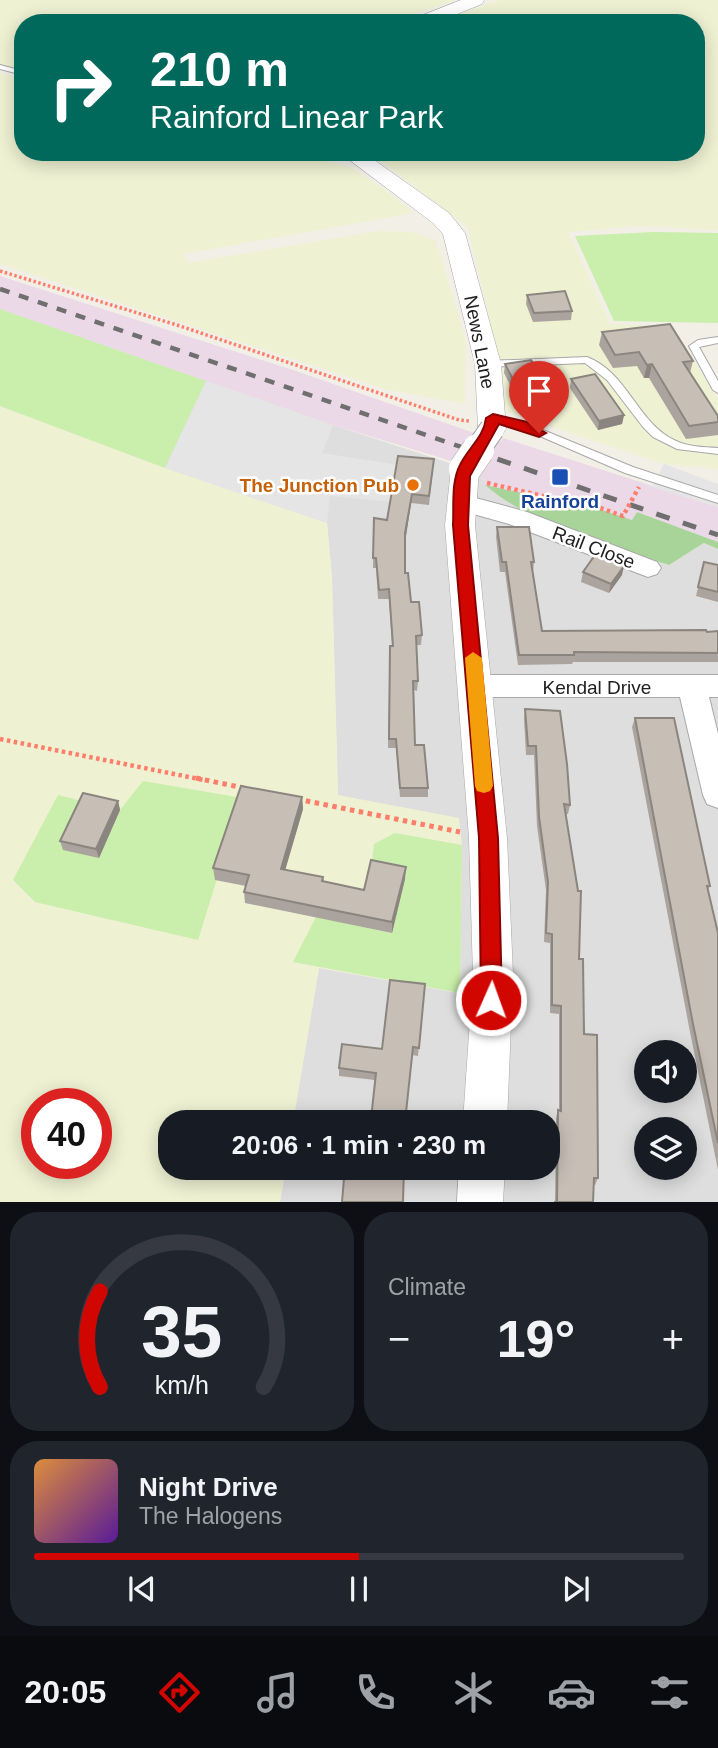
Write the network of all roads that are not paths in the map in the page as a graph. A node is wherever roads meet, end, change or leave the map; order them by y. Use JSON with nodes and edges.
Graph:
{"nodes":[{"id":1,"x":476,"y":0,"type":"edge"},
{"id":2,"x":441,"y":14,"type":"edge"},
{"id":3,"x":362,"y":161,"type":"edge"},
{"id":4,"x":718,"y":340,"type":"edge"},
{"id":5,"x":488,"y":364,"type":"junction"},
{"id":6,"x":718,"y":390,"type":"edge"},
{"id":7,"x":493,"y":423,"type":"junction"},
{"id":8,"x":718,"y":451,"type":"edge"},
{"id":9,"x":463,"y":483,"type":"junction"},
{"id":10,"x":718,"y":499,"type":"edge"},
{"id":11,"x":648,"y":568,"type":"dead end"},
{"id":12,"x":476,"y":686,"type":"junction"},
{"id":13,"x":705,"y":686,"type":"edge"},
{"id":14,"x":718,"y":795,"type":"edge"},
{"id":15,"x":486,"y":1110,"type":"edge"},
{"id":16,"x":481,"y":1180,"type":"edge"},
{"id":17,"x":480,"y":1202,"type":"edge"}],
"edges":[{"from":1,"to":2,"type":"street"},
{"from":3,"to":5,"type":"street","name":"News Lane"},
{"from":4,"to":6,"type":"lane"},
{"from":5,"to":7,"type":"street","name":"News Lane"},
{"from":5,"to":8,"type":"lane"},
{"from":7,"to":9,"type":"street","bridge":true},
{"from":7,"to":10,"type":"lane"},
{"from":9,"to":11,"type":"street","name":"Rail Close"},
{"from":9,"to":12,"type":"street"},
{"from":12,"to":13,"type":"street","name":"Kendal Drive"},
{"from":12,"to":15,"type":"street"},
{"from":13,"to":14,"type":"street"},
{"from":16,"to":17,"type":"street"}]}
